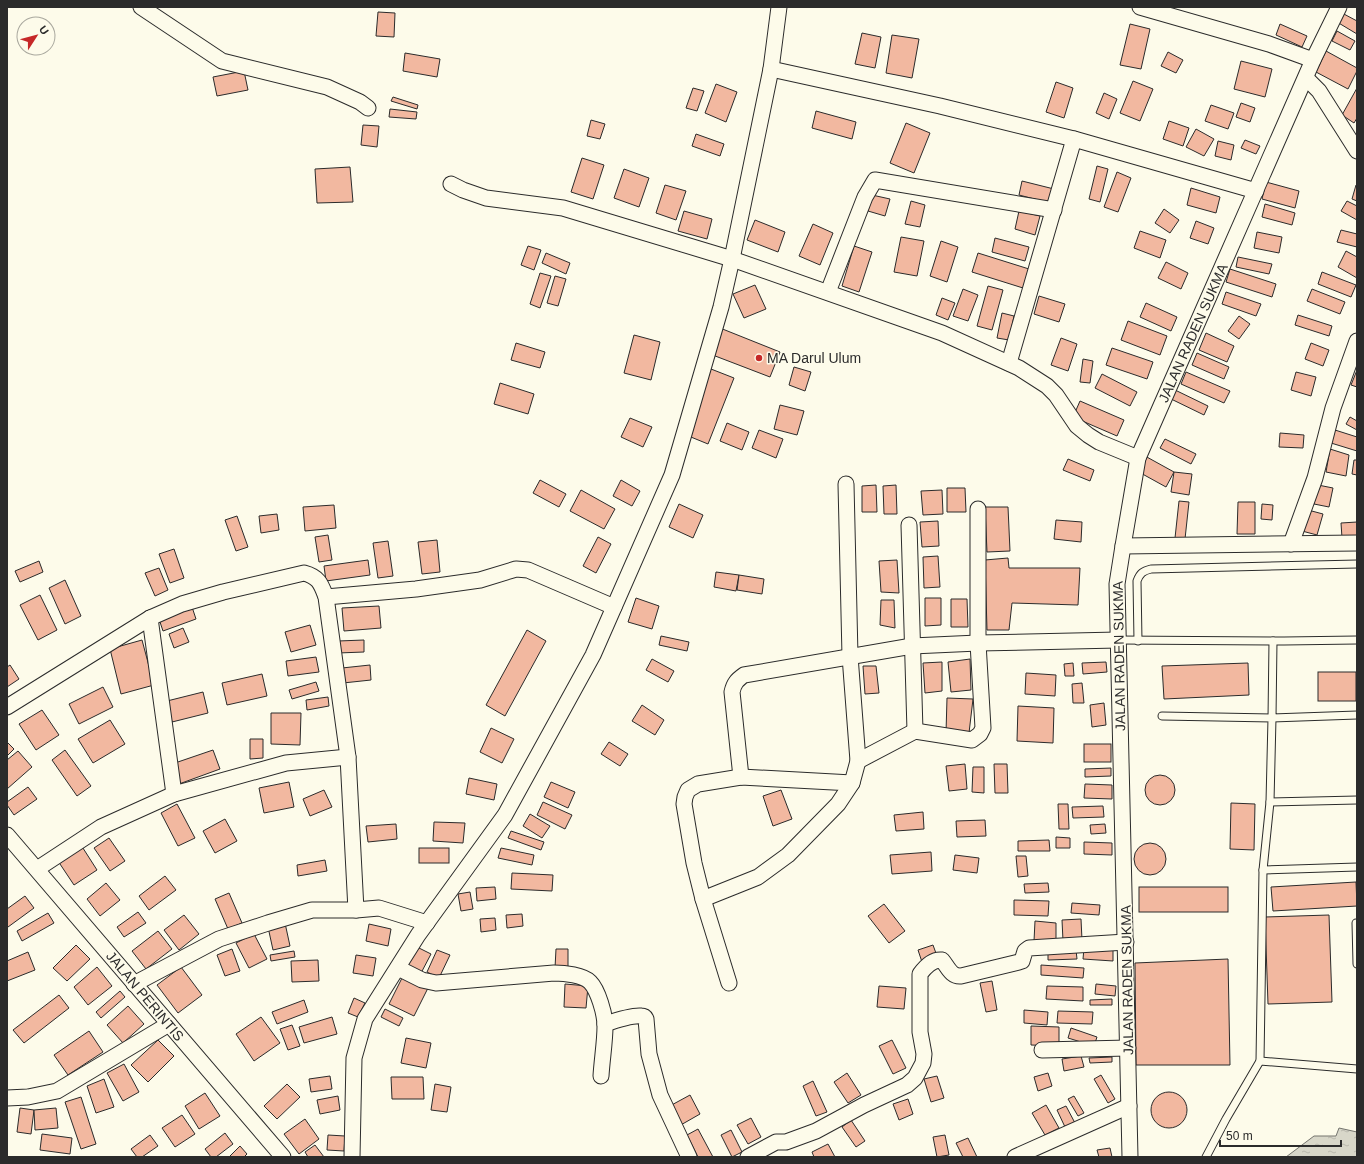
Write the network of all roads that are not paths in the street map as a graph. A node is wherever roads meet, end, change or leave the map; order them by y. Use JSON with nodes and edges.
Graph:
{"nodes":[{"id":1,"x":141,"y":7,"type":"edge"},
{"id":2,"x":779,"y":7,"type":"edge"},
{"id":3,"x":1140,"y":7,"type":"edge"},
{"id":4,"x":1339,"y":7,"type":"edge"},
{"id":5,"x":1314,"y":60,"type":"junction"},
{"id":6,"x":772,"y":68,"type":"junction"},
{"id":7,"x":1306,"y":78,"type":"junction"},
{"id":8,"x":368,"y":108,"type":"dead end"},
{"id":9,"x":1074,"y":138,"type":"junction"},
{"id":10,"x":1357,"y":152,"type":"edge"},
{"id":11,"x":451,"y":184,"type":"dead end"},
{"id":12,"x":1256,"y":190,"type":"junction"},
{"id":13,"x":1054,"y":210,"type":"junction"},
{"id":14,"x":732,"y":259,"type":"junction"},
{"id":15,"x":828,"y":292,"type":"junction"},
{"id":16,"x":1357,"y":341,"type":"edge"},
{"id":17,"x":1009,"y":363,"type":"junction"},
{"id":18,"x":1138,"y":458,"type":"junction"},
{"id":19,"x":846,"y":484,"type":"dead end"},
{"id":20,"x":978,"y":509,"type":"dead end"},
{"id":21,"x":909,"y":525,"type":"dead end"},
{"id":22,"x":1357,"y":543,"type":"edge"},
{"id":23,"x":1291,"y":544,"type":"junction"},
{"id":24,"x":1123,"y":546,"type":"junction"},
{"id":25,"x":1357,"y":564,"type":"edge"},
{"id":26,"x":326,"y":598,"type":"junction"},
{"id":27,"x":614,"y":607,"type":"junction"},
{"id":28,"x":150,"y":618,"type":"junction"},
{"id":29,"x":1118,"y":640,"type":"junction"},
{"id":30,"x":1357,"y":640,"type":"edge"},
{"id":31,"x":1138,"y":641,"type":"junction"},
{"id":32,"x":1272,"y":641,"type":"junction"},
{"id":33,"x":978,"y":643,"type":"junction"},
{"id":34,"x":912,"y":646,"type":"junction"},
{"id":35,"x":850,"y":656,"type":"junction"},
{"id":36,"x":7,"y":707,"type":"edge"},
{"id":37,"x":1357,"y":715,"type":"edge"},
{"id":38,"x":1162,"y":716,"type":"dead end"},
{"id":39,"x":1272,"y":718,"type":"junction"},
{"id":40,"x":915,"y":730,"type":"junction"},
{"id":41,"x":348,"y":757,"type":"junction"},
{"id":42,"x":858,"y":761,"type":"junction"},
{"id":43,"x":741,"y":777,"type":"junction"},
{"id":44,"x":852,"y":783,"type":"junction"},
{"id":45,"x":174,"y":794,"type":"junction"},
{"id":46,"x":1357,"y":800,"type":"edge"},
{"id":47,"x":1270,"y":802,"type":"junction"},
{"id":48,"x":7,"y":835,"type":"edge"},
{"id":49,"x":1357,"y":867,"type":"edge"},
{"id":50,"x":37,"y":869,"type":"junction"},
{"id":51,"x":1263,"y":870,"type":"junction"},
{"id":52,"x":703,"y":900,"type":"junction"},
{"id":53,"x":356,"y":910,"type":"junction"},
{"id":54,"x":427,"y":923,"type":"junction"},
{"id":55,"x":1356,"y":923,"type":"dead end"},
{"id":56,"x":1126,"y":942,"type":"junction"},
{"id":57,"x":1357,"y":964,"type":"edge"},
{"id":58,"x":398,"y":968,"type":"junction"},
{"id":59,"x":729,"y":983,"type":"dead end"},
{"id":60,"x":134,"y":984,"type":"junction"},
{"id":61,"x":169,"y":1024,"type":"junction"},
{"id":62,"x":605,"y":1024,"type":"junction"},
{"id":63,"x":1128,"y":1048,"type":"junction"},
{"id":64,"x":1042,"y":1050,"type":"dead end"},
{"id":65,"x":1260,"y":1061,"type":"junction"},
{"id":66,"x":1357,"y":1069,"type":"edge"},
{"id":67,"x":601,"y":1076,"type":"dead end"},
{"id":68,"x":7,"y":1098,"type":"edge"},
{"id":69,"x":1130,"y":1106,"type":"junction"},
{"id":70,"x":283,"y":1157,"type":"edge"},
{"id":71,"x":352,"y":1157,"type":"edge"},
{"id":72,"x":689,"y":1157,"type":"edge"},
{"id":73,"x":748,"y":1157,"type":"edge"},
{"id":74,"x":1015,"y":1157,"type":"edge"},
{"id":75,"x":1130,"y":1157,"type":"edge"},
{"id":76,"x":1206,"y":1157,"type":"edge"}],
"edges":[{"from":1,"to":8,"type":"street"},
{"from":2,"to":6,"type":"street"},
{"from":3,"to":5,"type":"street"},
{"from":4,"to":5,"type":"street","name":"JALAN RADEN SUKMA"},
{"from":5,"to":7,"type":"street","name":"JALAN RADEN SUKMA"},
{"from":6,"to":9,"type":"street"},
{"from":6,"to":14,"type":"street"},
{"from":7,"to":10,"type":"street"},
{"from":7,"to":12,"type":"street","name":"JALAN RADEN SUKMA"},
{"from":9,"to":12,"type":"street"},
{"from":9,"to":13,"type":"street"},
{"from":11,"to":14,"type":"street"},
{"from":12,"to":18,"type":"street","name":"JALAN RADEN SUKMA"},
{"from":13,"to":15,"type":"street"},
{"from":13,"to":17,"type":"street"},
{"from":14,"to":15,"type":"street"},
{"from":14,"to":27,"type":"street"},
{"from":15,"to":17,"type":"street"},
{"from":16,"to":23,"type":"street"},
{"from":17,"to":18,"type":"street"},
{"from":18,"to":24,"type":"street","name":"JALAN RADEN SUKMA"},
{"from":19,"to":35,"type":"street"},
{"from":20,"to":33,"type":"street"},
{"from":21,"to":34,"type":"street"},
{"from":22,"to":23,"type":"street"},
{"from":23,"to":24,"type":"street"},
{"from":24,"to":29,"type":"street","name":"JALAN RADEN SUKMA"},
{"from":25,"to":31,"type":"lane"},
{"from":26,"to":27,"type":"street"},
{"from":26,"to":28,"type":"street"},
{"from":26,"to":41,"type":"street"},
{"from":27,"to":54,"type":"street"},
{"from":28,"to":36,"type":"street"},
{"from":28,"to":45,"type":"street"},
{"from":29,"to":31,"type":"lane"},
{"from":29,"to":33,"type":"street"},
{"from":29,"to":56,"type":"street","name":"JALAN RADEN SUKMA"},
{"from":30,"to":32,"type":"lane"},
{"from":31,"to":32,"type":"lane"},
{"from":32,"to":39,"type":"lane"},
{"from":33,"to":34,"type":"street"},
{"from":33,"to":40,"type":"street"},
{"from":34,"to":35,"type":"street"},
{"from":34,"to":40,"type":"street"},
{"from":35,"to":42,"type":"street"},
{"from":35,"to":43,"type":"street"},
{"from":37,"to":39,"type":"lane"},
{"from":38,"to":39,"type":"lane"},
{"from":39,"to":47,"type":"lane"},
{"from":40,"to":42,"type":"street"},
{"from":41,"to":45,"type":"street"},
{"from":41,"to":53,"type":"street"},
{"from":42,"to":44,"type":"street"},
{"from":43,"to":44,"type":"street"},
{"from":43,"to":52,"type":"street"},
{"from":44,"to":52,"type":"street"},
{"from":45,"to":50,"type":"street"},
{"from":46,"to":47,"type":"lane"},
{"from":47,"to":51,"type":"lane"},
{"from":48,"to":50,"type":"street","name":"JALAN PERINTIS"},
{"from":49,"to":51,"type":"lane"},
{"from":50,"to":60,"type":"street","name":"JALAN PERINTIS"},
{"from":51,"to":65,"type":"lane"},
{"from":52,"to":59,"type":"street"},
{"from":53,"to":54,"type":"street"},
{"from":53,"to":60,"type":"street"},
{"from":54,"to":58,"type":"street"},
{"from":55,"to":57,"type":"lane"},
{"from":56,"to":63,"type":"street","name":"JALAN RADEN SUKMA"},
{"from":56,"to":73,"type":"street"},
{"from":58,"to":62,"type":"street"},
{"from":58,"to":71,"type":"street"},
{"from":60,"to":61,"type":"street","name":"JALAN PERINTIS"},
{"from":61,"to":68,"type":"street"},
{"from":61,"to":70,"type":"street","name":"JALAN PERINTIS"},
{"from":62,"to":67,"type":"street"},
{"from":62,"to":72,"type":"street"},
{"from":63,"to":64,"type":"street"},
{"from":63,"to":69,"type":"street","name":"JALAN RADEN SUKMA"},
{"from":65,"to":66,"type":"lane"},
{"from":65,"to":76,"type":"lane"},
{"from":69,"to":74,"type":"street"},
{"from":69,"to":75,"type":"street","name":"JALAN RADEN SUKMA"}]}
